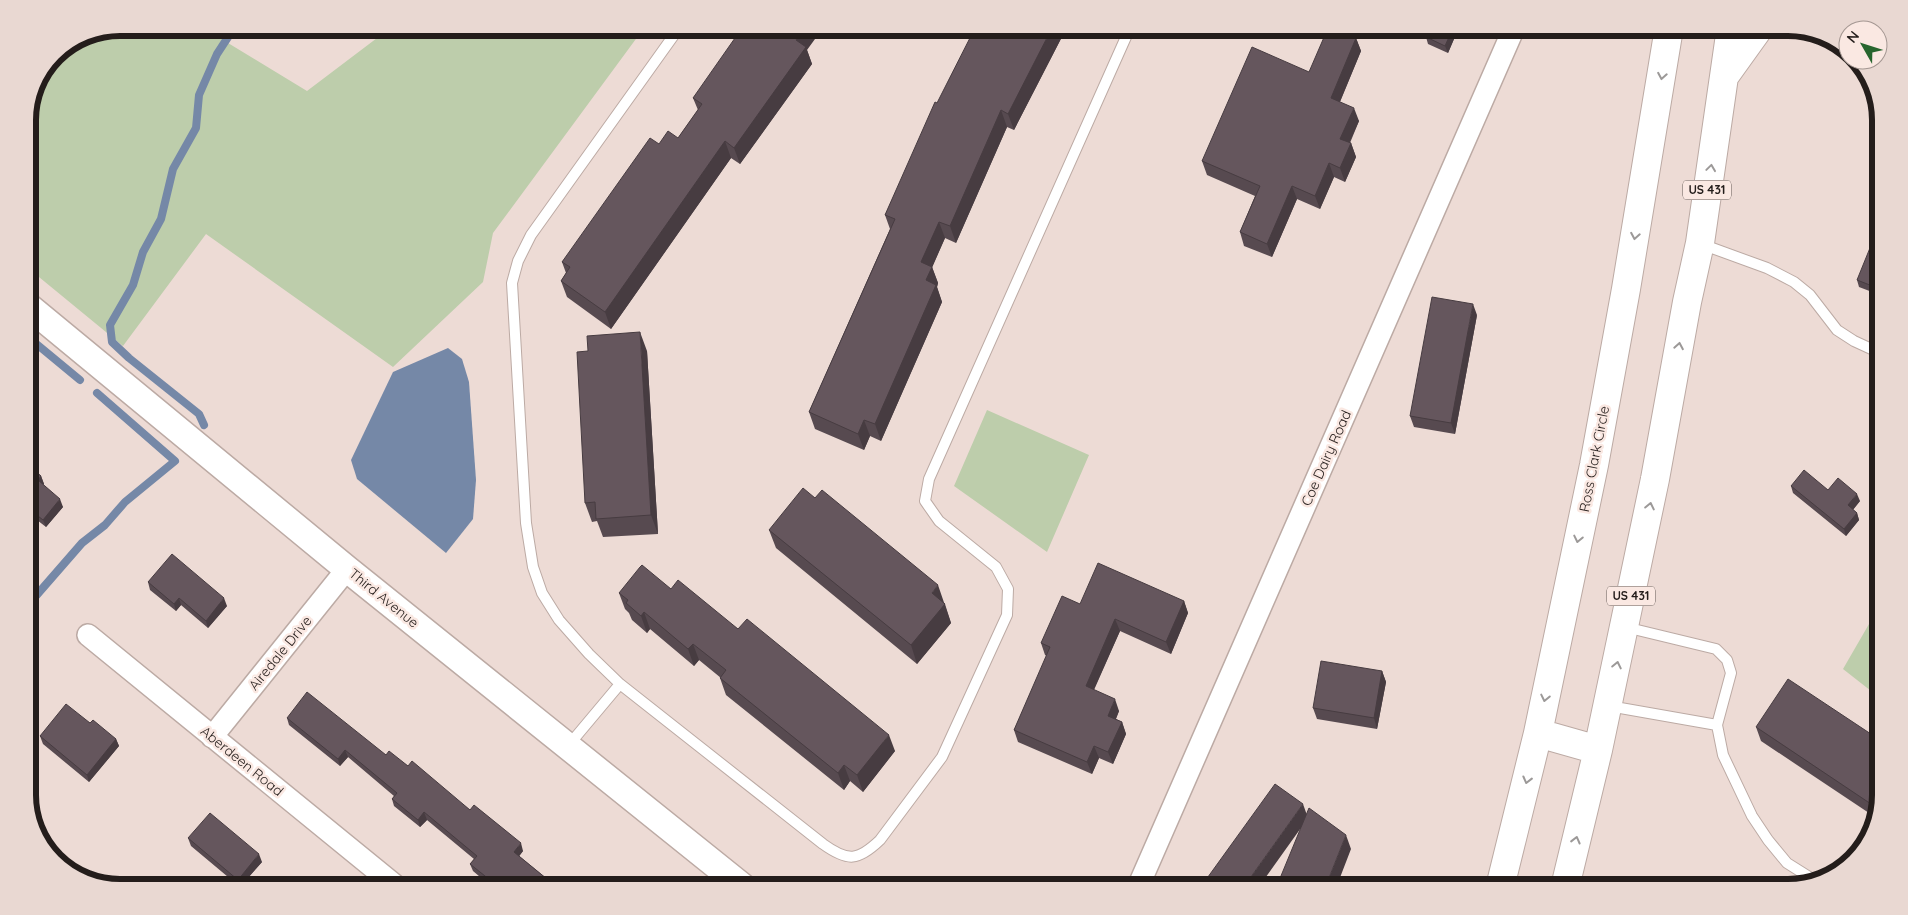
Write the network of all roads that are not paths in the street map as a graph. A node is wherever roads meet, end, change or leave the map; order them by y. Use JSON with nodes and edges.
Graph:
{"nodes":[{"id":1,"x":673,"y":36,"type":"edge"},
{"id":2,"x":1126,"y":36,"type":"edge"},
{"id":3,"x":1511,"y":36,"type":"edge"},
{"id":4,"x":1668,"y":36,"type":"edge"},
{"id":5,"x":1730,"y":36,"type":"edge"},
{"id":6,"x":1753,"y":36,"type":"edge"},
{"id":7,"x":1724,"y":77,"type":"junction"},
{"id":8,"x":1700,"y":243,"type":"junction"},
{"id":9,"x":36,"y":313,"type":"edge"},
{"id":10,"x":1872,"y":349,"type":"edge"},
{"id":11,"x":347,"y":569,"type":"junction"},
{"id":12,"x":1625,"y":627,"type":"junction"},
{"id":13,"x":88,"y":635,"type":"dead end"},
{"id":14,"x":620,"y":684,"type":"junction"},
{"id":15,"x":1608,"y":706,"type":"junction"},
{"id":16,"x":1717,"y":725,"type":"junction"},
{"id":17,"x":1538,"y":733,"type":"junction"},
{"id":18,"x":212,"y":737,"type":"junction"},
{"id":19,"x":568,"y":746,"type":"junction"},
{"id":20,"x":1598,"y":750,"type":"junction"},
{"id":21,"x":1808,"y":876,"type":"edge"},
{"id":22,"x":386,"y":879,"type":"edge"},
{"id":23,"x":732,"y":879,"type":"edge"},
{"id":24,"x":1142,"y":879,"type":"edge"},
{"id":25,"x":1502,"y":879,"type":"edge"},
{"id":26,"x":1566,"y":879,"type":"edge"}],
"edges":[{"from":1,"to":14,"type":"lane"},
{"from":2,"to":14,"type":"lane"},
{"from":3,"to":24,"type":"street","name":"Coe Dairy Road"},
{"from":4,"to":17,"type":"highway","name":"Ross Clark Circle","one_way":true},
{"from":5,"to":7,"type":"highway","number":"US 431"},
{"from":6,"to":7,"type":"highway"},
{"from":8,"to":7,"type":"highway","number":"US 431","one_way":true},
{"from":8,"to":10,"type":"lane"},
{"from":12,"to":8,"type":"highway","number":"US 431","one_way":true},
{"from":9,"to":11,"type":"street","name":"Third Avenue"},
{"from":11,"to":18,"type":"street","name":"Airedale Drive"},
{"from":11,"to":19,"type":"street","name":"Third Avenue"},
{"from":15,"to":12,"type":"highway","number":"US 431","one_way":true},
{"from":12,"to":16,"type":"lane"},
{"from":13,"to":18,"type":"street","name":"Aberdeen Road"},
{"from":14,"to":19,"type":"lane"},
{"from":15,"to":16,"type":"lane"},
{"from":15,"to":20,"type":"highway","number":"US 431"},
{"from":16,"to":21,"type":"lane"},
{"from":17,"to":20,"type":"highway"},
{"from":17,"to":25,"type":"highway","name":"Ross Clark Circle","one_way":true},
{"from":18,"to":22,"type":"street","name":"Aberdeen Road"},
{"from":19,"to":23,"type":"street","name":"Third Avenue"},
{"from":26,"to":20,"type":"highway","number":"US 431","one_way":true}]}
